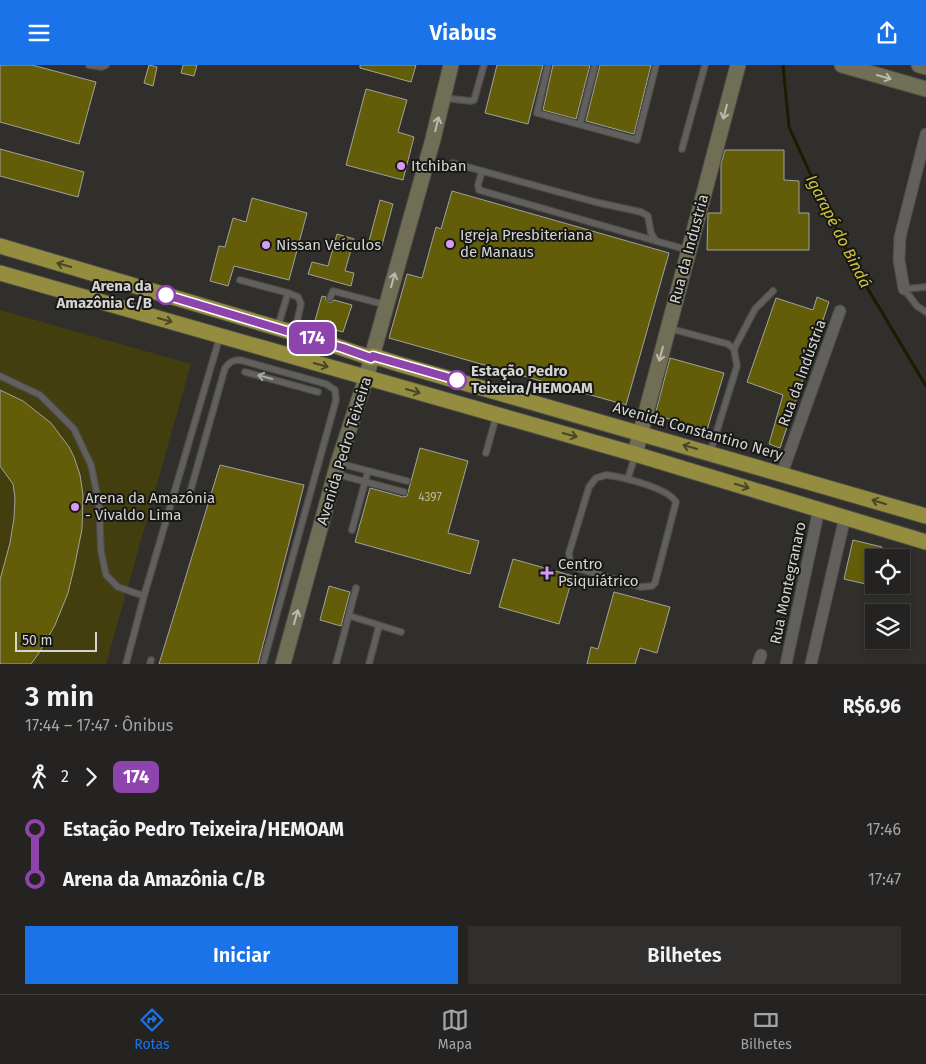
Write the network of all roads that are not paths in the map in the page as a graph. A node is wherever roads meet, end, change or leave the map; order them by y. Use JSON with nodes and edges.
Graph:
{"nodes":[{"id":1,"x":89,"y":65,"type":"edge"},
{"id":2,"x":106,"y":65,"type":"edge"},
{"id":3,"x":451,"y":65,"type":"edge"},
{"id":4,"x":484,"y":65,"type":"edge"},
{"id":5,"x":548,"y":65,"type":"edge"},
{"id":6,"x":595,"y":65,"type":"edge"},
{"id":7,"x":656,"y":65,"type":"edge"},
{"id":8,"x":704,"y":65,"type":"edge"},
{"id":9,"x":738,"y":65,"type":"edge"},
{"id":10,"x":842,"y":65,"type":"edge"},
{"id":11,"x":919,"y":65,"type":"edge"},
{"id":12,"x":926,"y":67,"type":"edge"},
{"id":13,"x":926,"y":89,"type":"edge"},
{"id":14,"x":443,"y":98,"type":"junction"},
{"id":15,"x":580,"y":125,"type":"junction"},
{"id":16,"x":926,"y":134,"type":"edge"},
{"id":17,"x":682,"y":149,"type":"dead end"},
{"id":18,"x":453,"y":163,"type":"dead end"},
{"id":19,"x":482,"y":171,"type":"junction"},
{"id":20,"x":656,"y":241,"type":"junction"},
{"id":21,"x":0,"y":246,"type":"edge"},
{"id":22,"x":688,"y":251,"type":"junction"},
{"id":23,"x":0,"y":273,"type":"edge"},
{"id":24,"x":240,"y":279,"type":"dead end"},
{"id":25,"x":926,"y":287,"type":"edge"},
{"id":26,"x":904,"y":289,"type":"junction"},
{"id":27,"x":773,"y":291,"type":"dead end"},
{"id":28,"x":288,"y":293,"type":"junction"},
{"id":29,"x":330,"y":298,"type":"dead end"},
{"id":30,"x":386,"y":305,"type":"junction"},
{"id":31,"x":840,"y":311,"type":"dead end"},
{"id":32,"x":926,"y":312,"type":"edge"},
{"id":33,"x":277,"y":328,"type":"junction"},
{"id":34,"x":668,"y":328,"type":"junction"},
{"id":35,"x":294,"y":333,"type":"junction"},
{"id":36,"x":220,"y":336,"type":"junction"},
{"id":37,"x":734,"y":349,"type":"junction"},
{"id":38,"x":371,"y":358,"type":"junction"},
{"id":39,"x":245,"y":372,"type":"dead end"},
{"id":40,"x":0,"y":376,"type":"edge"},
{"id":41,"x":366,"y":377,"type":"junction"},
{"id":42,"x":318,"y":392,"type":"dead end"},
{"id":43,"x":497,"y":415,"type":"junction"},
{"id":44,"x":640,"y":433,"type":"junction"},
{"id":45,"x":486,"y":453,"type":"dead end"},
{"id":46,"x":710,"y":453,"type":"junction"},
{"id":47,"x":635,"y":454,"type":"junction"},
{"id":48,"x":337,"y":468,"type":"junction"},
{"id":49,"x":368,"y":471,"type":"junction"},
{"id":50,"x":782,"y":473,"type":"junction"},
{"id":51,"x":628,"y":478,"type":"junction"},
{"id":52,"x":407,"y":481,"type":"dead end"},
{"id":53,"x":365,"y":482,"type":"junction"},
{"id":54,"x":404,"y":492,"type":"dead end"},
{"id":55,"x":189,"y":496,"type":"dead end"},
{"id":56,"x":819,"y":509,"type":"junction"},
{"id":57,"x":926,"y":516,"type":"edge"},
{"id":58,"x":845,"y":517,"type":"junction"},
{"id":59,"x":352,"y":531,"type":"dead end"},
{"id":60,"x":926,"y":542,"type":"edge"},
{"id":61,"x":356,"y":588,"type":"dead end"},
{"id":62,"x":144,"y":596,"type":"junction"},
{"id":63,"x":350,"y":616,"type":"junction"},
{"id":64,"x":380,"y":626,"type":"junction"},
{"id":65,"x":402,"y":632,"type":"dead end"},
{"id":66,"x":126,"y":664,"type":"edge"},
{"id":67,"x":263,"y":664,"type":"edge"},
{"id":68,"x":283,"y":664,"type":"edge"},
{"id":69,"x":336,"y":664,"type":"edge"},
{"id":70,"x":369,"y":664,"type":"edge"},
{"id":71,"x":786,"y":664,"type":"edge"},
{"id":72,"x":811,"y":664,"type":"edge"}],
"edges":[{"from":1,"to":2,"type":"lane"},
{"from":3,"to":14,"type":"street","name":"Avenida Pedro Teixeira"},
{"from":4,"to":14,"type":"lane"},
{"from":5,"to":15,"type":"lane"},
{"from":6,"to":15,"type":"lane"},
{"from":7,"to":15,"type":"lane"},
{"from":8,"to":17,"type":"lane"},
{"from":9,"to":22,"type":"street","name":"Rua da Industria","one_way":true},
{"from":10,"to":13,"type":"street","one_way":true},
{"from":11,"to":12,"type":"street"},
{"from":30,"to":14,"type":"street","name":"Avenida Pedro Teixeira","one_way":true},
{"from":16,"to":26,"type":"street"},
{"from":18,"to":19,"type":"lane"},
{"from":19,"to":20,"type":"lane"},
{"from":19,"to":20,"type":"lane"},
{"from":20,"to":22,"type":"lane"},
{"from":33,"to":21,"type":"highway","name":"Avenida Constantino Nery","one_way":true},
{"from":22,"to":34,"type":"street","name":"Rua da Industria"},
{"from":23,"to":36,"type":"highway","one_way":true},
{"from":24,"to":28,"type":"lane"},
{"from":25,"to":26,"type":"lane"},
{"from":26,"to":32,"type":"lane"},
{"from":27,"to":37,"type":"lane"},
{"from":28,"to":33,"type":"lane"},
{"from":28,"to":35,"type":"lane"},
{"from":29,"to":30,"type":"lane"},
{"from":30,"to":38,"type":"street","name":"Avenida Pedro Teixeira"},
{"from":31,"to":50,"type":"street","name":"Rua da Indústria"},
{"from":33,"to":35,"type":"highway","name":"Avenida Constantino Nery"},
{"from":34,"to":37,"type":"lane"},
{"from":34,"to":44,"type":"street","name":"Rua da Industria","one_way":true},
{"from":35,"to":38,"type":"highway","name":"Avenida Constantino Nery"},
{"from":36,"to":41,"type":"highway","one_way":true},
{"from":36,"to":62,"type":"lane"},
{"from":37,"to":46,"type":"lane"},
{"from":38,"to":41,"type":"street","name":"Avenida Pedro Teixeira"},
{"from":38,"to":44,"type":"highway","name":"Avenida Constantino Nery"},
{"from":42,"to":39,"type":"lane","one_way":true},
{"from":40,"to":62,"type":"lane"},
{"from":41,"to":43,"type":"highway","one_way":true},
{"from":41,"to":48,"type":"street","name":"Avenida Pedro Teixeira"},
{"from":43,"to":45,"type":"lane"},
{"from":43,"to":47,"type":"highway","one_way":true},
{"from":46,"to":44,"type":"highway","name":"Avenida Constantino Nery","one_way":true},
{"from":44,"to":47,"type":"street","name":"Rua da Industria"},
{"from":46,"to":50,"type":"highway","name":"Avenida Constantino Nery"},
{"from":47,"to":51,"type":"lane"},
{"from":47,"to":56,"type":"highway","one_way":true},
{"from":48,"to":49,"type":"lane"},
{"from":48,"to":53,"type":"lane"},
{"from":68,"to":48,"type":"street","name":"Avenida Pedro Teixeira","one_way":true},
{"from":49,"to":52,"type":"lane"},
{"from":49,"to":53,"type":"lane"},
{"from":57,"to":50,"type":"highway","name":"Avenida Constantino Nery","one_way":true},
{"from":51,"to":51,"type":"lane"},
{"from":53,"to":54,"type":"lane"},
{"from":53,"to":59,"type":"lane"},
{"from":55,"to":67,"type":"lane"},
{"from":56,"to":58,"type":"highway"},
{"from":56,"to":71,"type":"street","name":"Rua Montegranaro"},
{"from":58,"to":60,"type":"highway"},
{"from":58,"to":72,"type":"street"},
{"from":61,"to":63,"type":"lane"},
{"from":62,"to":66,"type":"lane"},
{"from":63,"to":64,"type":"lane"},
{"from":63,"to":69,"type":"lane"},
{"from":64,"to":65,"type":"lane"},
{"from":64,"to":70,"type":"lane"}]}
